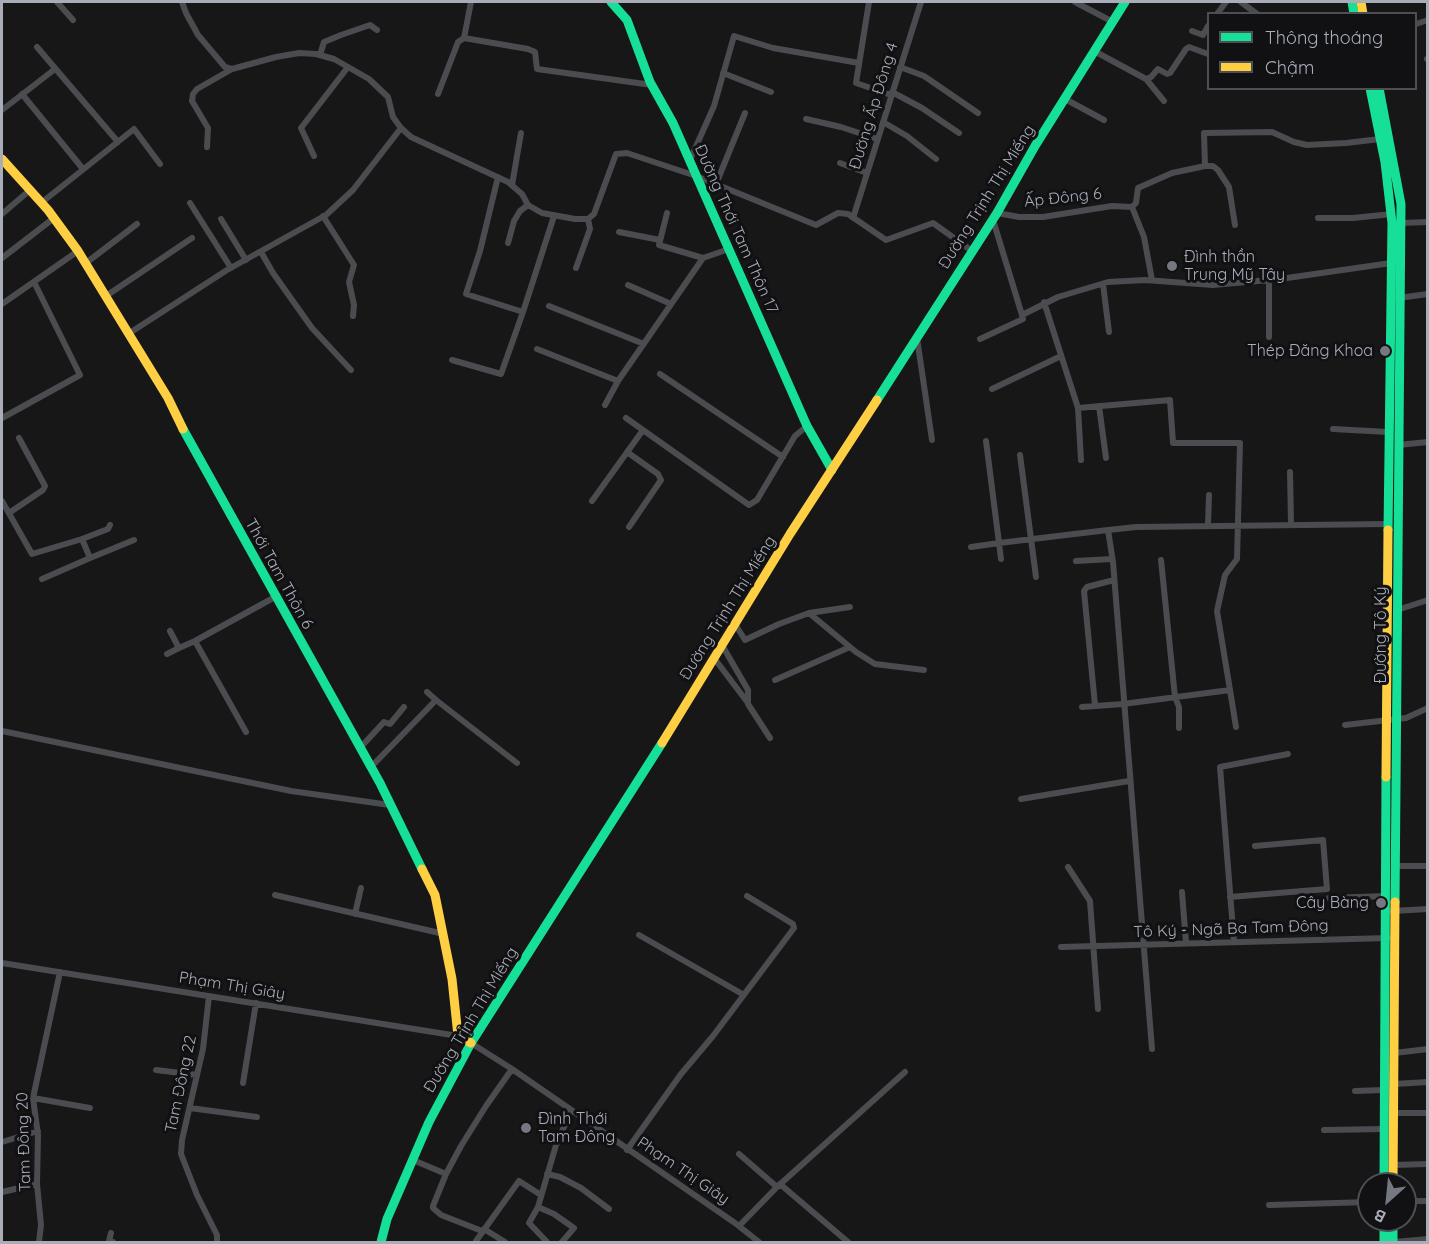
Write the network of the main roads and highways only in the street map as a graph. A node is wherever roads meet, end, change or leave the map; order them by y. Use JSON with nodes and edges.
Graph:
{"nodes":[{"id":1,"x":611,"y":2,"type":"edge"},
{"id":2,"x":1125,"y":2,"type":"edge"},
{"id":3,"x":1370,"y":90,"type":"edge"},
{"id":4,"x":1378,"y":90,"type":"edge"},
{"id":5,"x":2,"y":159,"type":"edge"},
{"id":6,"x":1396,"y":262,"type":"junction"},
{"id":7,"x":1395,"y":298,"type":"junction"},
{"id":8,"x":832,"y":470,"type":"junction"},
{"id":9,"x":1391,"y":719,"type":"junction"},
{"id":10,"x":1391,"y":911,"type":"junction"},
{"id":11,"x":1390,"y":938,"type":"junction"},
{"id":12,"x":471,"y":1043,"type":"junction"},
{"id":13,"x":1384,"y":1172,"type":"edge"},
{"id":14,"x":1394,"y":1172,"type":"edge"},
{"id":15,"x":381,"y":1242,"type":"edge"}],
"edges":[{"from":1,"to":8,"type":"main road","name":"Đường Thới Tam Thôn 17"},
{"from":2,"to":8,"type":"main road","name":"Đường Trịnh Thị Miếng"},
{"from":3,"to":6,"type":"main road","name":"Đường Tô Ký"},
{"from":4,"to":6,"type":"main road","name":"Đường Tô Ký"},
{"from":5,"to":12,"type":"main road","name":"Thới Tam Thôn 6"},
{"from":6,"to":7,"type":"main road","name":"Đường Tô Ký"},
{"from":7,"to":9,"type":"main road","name":"Đường Tô Ký"},
{"from":7,"to":9,"type":"main road","name":"Đường Tô Ký"},
{"from":8,"to":12,"type":"main road","name":"Đường Trịnh Thị Miếng"},
{"from":9,"to":10,"type":"main road","name":"Đường Tô Ký"},
{"from":9,"to":10,"type":"main road","name":"Đường Tô Ký"},
{"from":10,"to":11,"type":"main road","name":"Đường Tô Ký"},
{"from":11,"to":13,"type":"main road","name":"Đường Tô Ký"},
{"from":11,"to":14,"type":"main road","name":"Đường Tô Ký"},
{"from":12,"to":15,"type":"main road","name":"Đường Trịnh Thị Miếng"}]}
